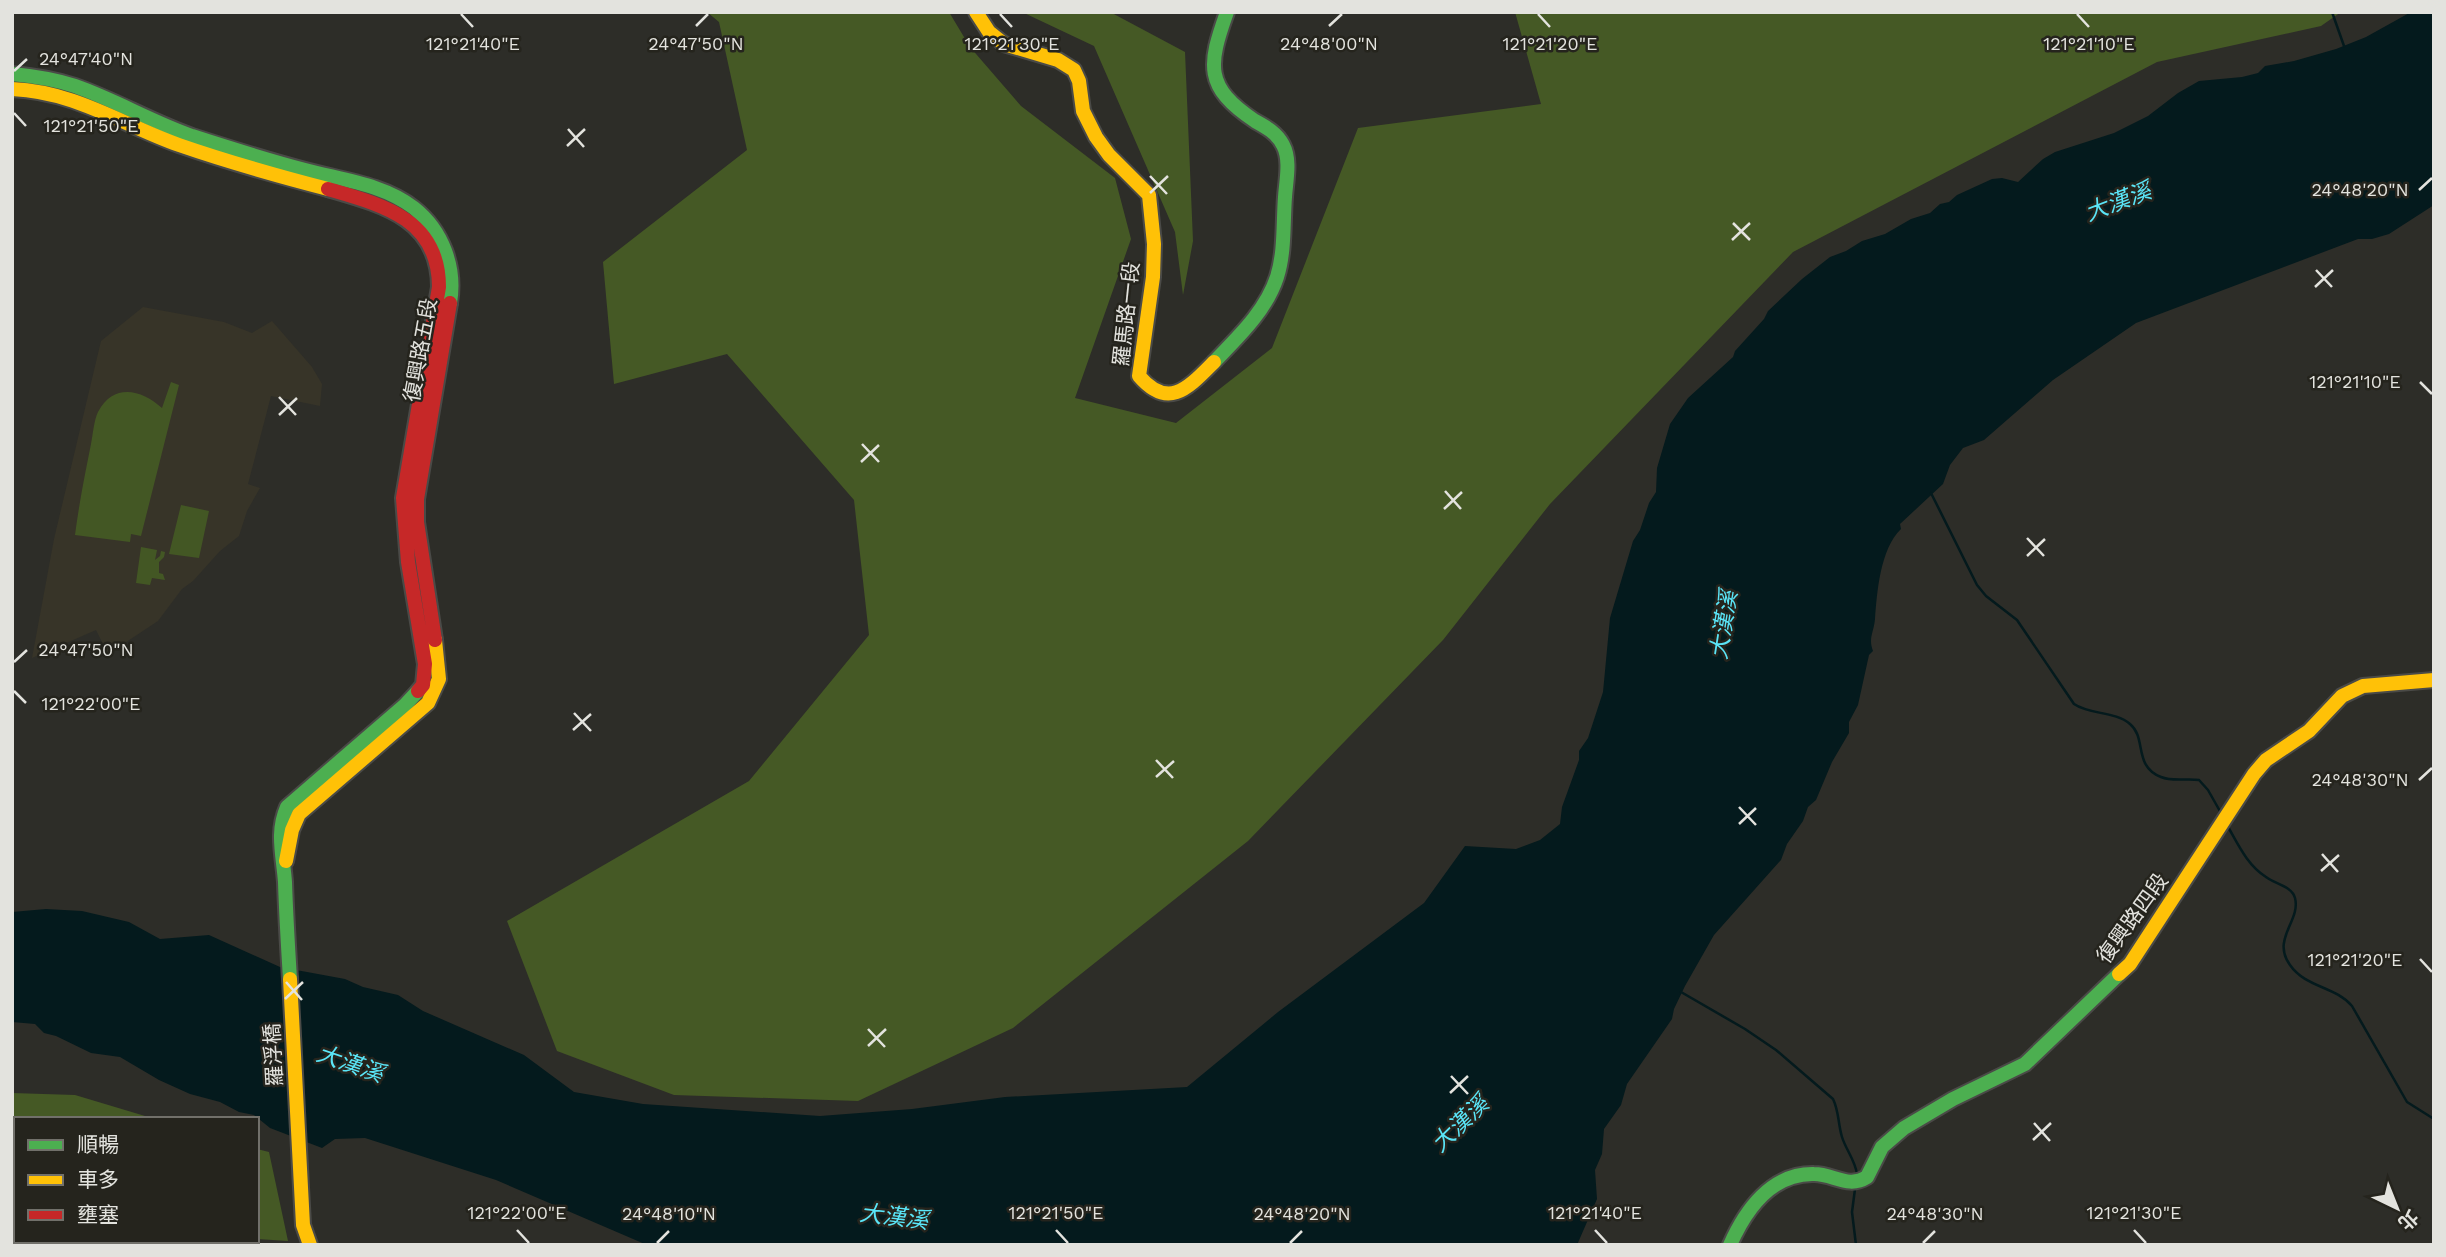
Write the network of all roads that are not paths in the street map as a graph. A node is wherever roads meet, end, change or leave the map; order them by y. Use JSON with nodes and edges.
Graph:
{"nodes":[{"id":1,"x":976,"y":12,"type":"edge"},
{"id":2,"x":1227,"y":12,"type":"edge"},
{"id":3,"x":12,"y":74,"type":"edge"},
{"id":4,"x":12,"y":89,"type":"edge"},
{"id":5,"x":2434,"y":680,"type":"edge"},
{"id":6,"x":422,"y":698,"type":"junction"},
{"id":7,"x":310,"y":1245,"type":"edge"},
{"id":8,"x":1730,"y":1245,"type":"edge"}],
"edges":[{"from":1,"to":2,"type":"main road","name":"羅馬路一段"},
{"from":3,"to":6,"type":"main road","name":"復興路五段"},
{"from":4,"to":6,"type":"main road","name":"復興路五段"},
{"from":5,"to":8,"type":"main road","name":"復興路四段"},
{"from":6,"to":7,"type":"main road","name":"羅浮橋"}]}
